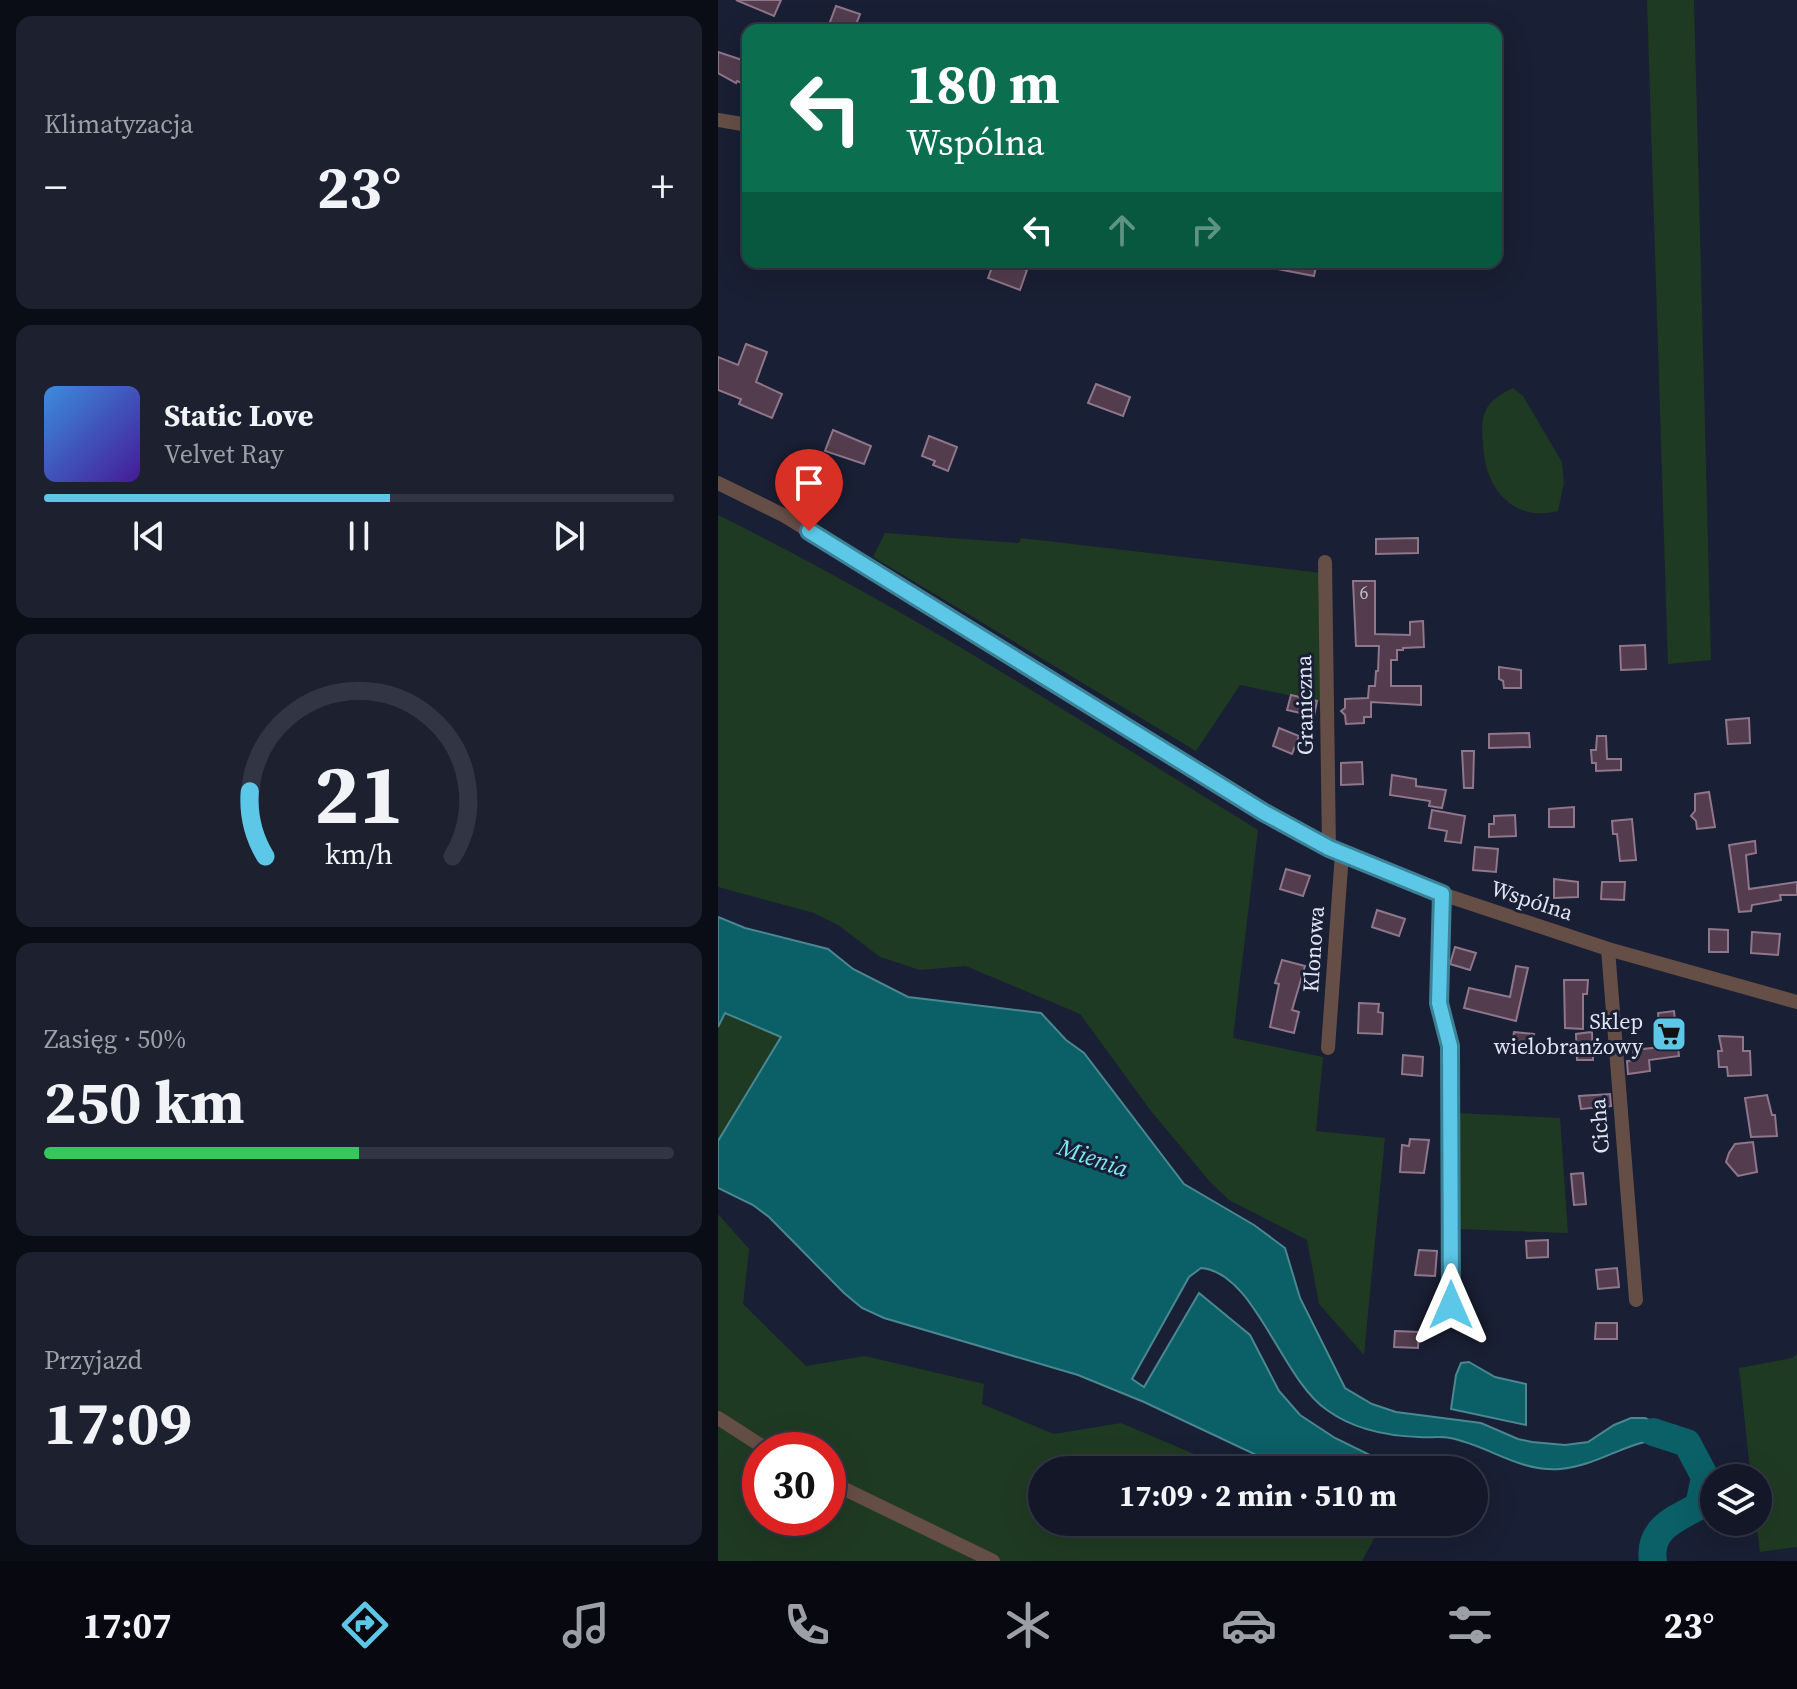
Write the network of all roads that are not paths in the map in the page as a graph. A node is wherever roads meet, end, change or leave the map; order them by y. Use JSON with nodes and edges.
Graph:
{"nodes":[{"id":1,"x":718,"y":120,"type":"edge"},
{"id":2,"x":742,"y":124,"type":"edge"},
{"id":3,"x":718,"y":483,"type":"edge"},
{"id":4,"x":1325,"y":562,"type":"dead end"},
{"id":5,"x":1335,"y":850,"type":"junction"},
{"id":6,"x":1442,"y":894,"type":"junction"},
{"id":7,"x":1608,"y":949,"type":"junction"},
{"id":8,"x":1797,"y":1002,"type":"edge"},
{"id":9,"x":1328,"y":1048,"type":"dead end"},
{"id":10,"x":1636,"y":1300,"type":"dead end"},
{"id":11,"x":1451,"y":1305,"type":"dead end"},
{"id":12,"x":718,"y":1418,"type":"edge"},
{"id":13,"x":742,"y":1433,"type":"edge"},
{"id":14,"x":846,"y":1490,"type":"edge"},
{"id":15,"x":993,"y":1561,"type":"edge"}],
"edges":[{"from":1,"to":2,"type":"street"},
{"from":3,"to":5,"type":"street","name":"Wspólna"},
{"from":4,"to":5,"type":"street","name":"Graniczna"},
{"from":5,"to":6,"type":"street","name":"Wspólna"},
{"from":5,"to":9,"type":"street","name":"Klonowa"},
{"from":6,"to":7,"type":"street","name":"Wspólna"},
{"from":6,"to":11,"type":"street"},
{"from":7,"to":8,"type":"street","name":"Wspólna"},
{"from":7,"to":10,"type":"street","name":"Cicha"},
{"from":12,"to":13,"type":"street"},
{"from":14,"to":15,"type":"street"}]}
